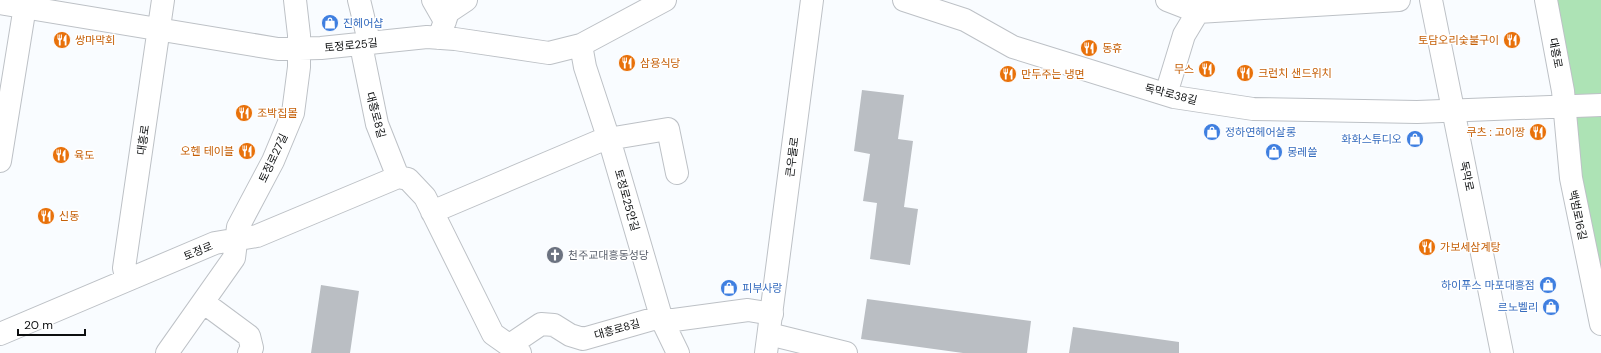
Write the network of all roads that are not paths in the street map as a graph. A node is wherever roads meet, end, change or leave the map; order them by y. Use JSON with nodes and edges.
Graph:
{"nodes":[{"id":1,"x":163,"y":0,"type":"edge"},
{"id":2,"x":296,"y":0,"type":"edge"},
{"id":3,"x":359,"y":0,"type":"edge"},
{"id":4,"x":433,"y":0,"type":"edge"},
{"id":5,"x":466,"y":0,"type":"edge"},
{"id":6,"x":664,"y":0,"type":"edge"},
{"id":7,"x":812,"y":0,"type":"edge"},
{"id":8,"x":904,"y":0,"type":"edge"},
{"id":9,"x":1167,"y":0,"type":"edge"},
{"id":10,"x":1399,"y":0,"type":"edge"},
{"id":11,"x":1431,"y":0,"type":"edge"},
{"id":12,"x":1546,"y":0,"type":"edge"},
{"id":13,"x":0,"y":3,"type":"edge"},
{"id":14,"x":26,"y":4,"type":"edge"},
{"id":15,"x":1201,"y":6,"type":"edge"},
{"id":16,"x":159,"y":28,"type":"junction"},
{"id":17,"x":442,"y":29,"type":"junction"},
{"id":18,"x":365,"y":44,"type":"junction"},
{"id":19,"x":581,"y":45,"type":"junction"},
{"id":20,"x":299,"y":48,"type":"junction"},
{"id":21,"x":1166,"y":94,"type":"junction"},
{"id":22,"x":1564,"y":105,"type":"junction"},
{"id":23,"x":1601,"y":105,"type":"edge"},
{"id":24,"x":1453,"y":109,"type":"junction"},
{"id":25,"x":608,"y":138,"type":"junction"},
{"id":26,"x":0,"y":161,"type":"edge"},
{"id":27,"x":677,"y":173,"type":"dead end"},
{"id":28,"x":398,"y":177,"type":"junction"},
{"id":29,"x":432,"y":212,"type":"junction"},
{"id":30,"x":236,"y":240,"type":"junction"},
{"id":31,"x":127,"y":280,"type":"junction"},
{"id":32,"x":203,"y":302,"type":"junction"},
{"id":33,"x":662,"y":320,"type":"junction"},
{"id":34,"x":1601,"y":324,"type":"edge"},
{"id":35,"x":0,"y":334,"type":"edge"},
{"id":36,"x":769,"y":334,"type":"edge"},
{"id":37,"x":249,"y":344,"type":"edge"},
{"id":38,"x":515,"y":349,"type":"edge"},
{"id":39,"x":167,"y":353,"type":"edge"},
{"id":40,"x":678,"y":353,"type":"edge"},
{"id":41,"x":846,"y":353,"type":"edge"},
{"id":42,"x":1502,"y":353,"type":"edge"}],
"edges":[{"from":1,"to":16,"type":"street","name":"대흥로"},
{"from":2,"to":20,"type":"street","name":"토정로27길"},
{"from":3,"to":18,"type":"street","name":"대흥로8길"},
{"from":4,"to":17,"type":"street"},
{"from":5,"to":17,"type":"street"},
{"from":6,"to":19,"type":"street","name":"토정로25길"},
{"from":7,"to":36,"type":"street","name":"큰우물로"},
{"from":8,"to":21,"type":"street","name":"독막로38길"},
{"from":9,"to":15,"type":"street"},
{"from":10,"to":15,"type":"street"},
{"from":11,"to":24,"type":"street","name":"독막로"},
{"from":12,"to":22,"type":"street","name":"대흥로"},
{"from":13,"to":14,"type":"street"},
{"from":14,"to":16,"type":"street","name":"토정로25길"},
{"from":14,"to":26,"type":"street"},
{"from":15,"to":21,"type":"street"},
{"from":16,"to":20,"type":"street","name":"토정로25길"},
{"from":16,"to":31,"type":"street","name":"대흥로"},
{"from":17,"to":18,"type":"street","name":"토정로25길"},
{"from":17,"to":19,"type":"street","name":"토정로25길"},
{"from":18,"to":20,"type":"street","name":"토정로25길"},
{"from":18,"to":28,"type":"street","name":"대흥로8길"},
{"from":19,"to":25,"type":"street","name":"토정로25안길"},
{"from":20,"to":30,"type":"street","name":"토정로27길"},
{"from":21,"to":24,"type":"street","name":"독막로38길"},
{"from":22,"to":23,"type":"street"},
{"from":22,"to":24,"type":"street"},
{"from":22,"to":34,"type":"street","name":"백범로16길"},
{"from":24,"to":42,"type":"street","name":"독막로"},
{"from":25,"to":27,"type":"street"},
{"from":25,"to":29,"type":"street"},
{"from":25,"to":33,"type":"street","name":"토정로25안길"},
{"from":28,"to":29,"type":"street","name":"대흥로8길"},
{"from":28,"to":30,"type":"street","name":"토정로"},
{"from":29,"to":38,"type":"street","name":"대흥로8길"},
{"from":30,"to":31,"type":"street","name":"토정로"},
{"from":30,"to":32,"type":"street","name":"토정로27길"},
{"from":31,"to":35,"type":"street","name":"토정로"},
{"from":32,"to":37,"type":"street"},
{"from":32,"to":39,"type":"street","name":"토정로27길"},
{"from":33,"to":36,"type":"street"},
{"from":33,"to":38,"type":"street","name":"대흥로8길"},
{"from":33,"to":40,"type":"street","name":"토정로25안길"},
{"from":36,"to":41,"type":"street"}]}
